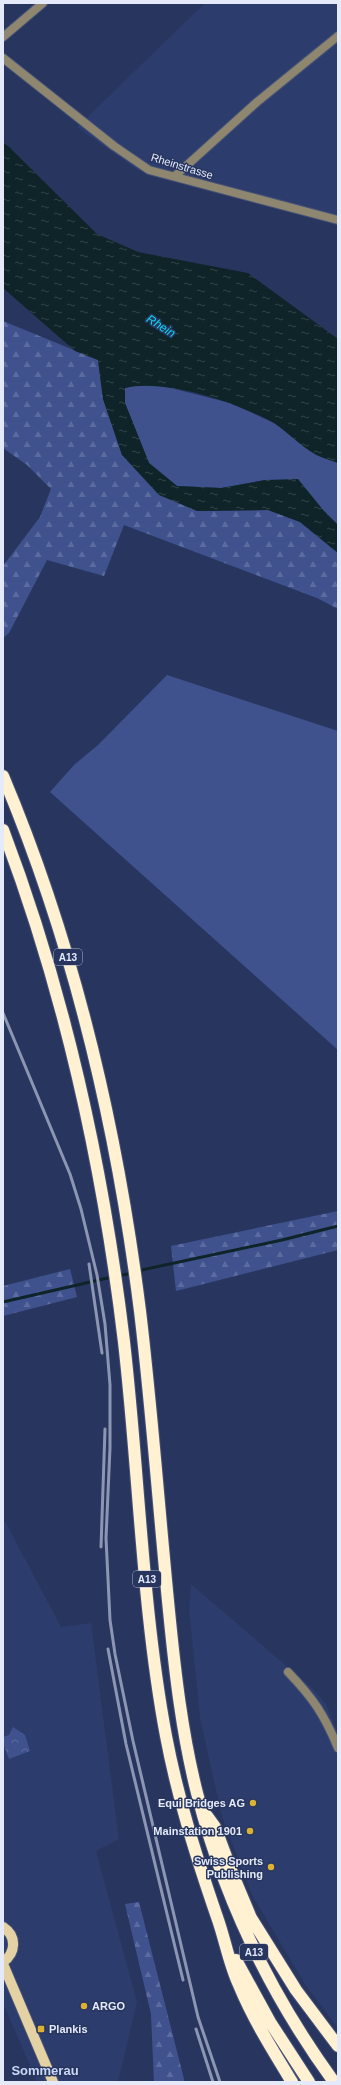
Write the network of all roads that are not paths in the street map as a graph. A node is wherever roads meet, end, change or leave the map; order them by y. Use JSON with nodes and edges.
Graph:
{"nodes":[{"id":1,"x":43,"y":3,"type":"edge"},
{"id":2,"x":338,"y":36,"type":"edge"},
{"id":3,"x":3,"y":37,"type":"edge"},
{"id":4,"x":3,"y":58,"type":"edge"},
{"id":5,"x":175,"y":176,"type":"junction"},
{"id":6,"x":338,"y":220,"type":"edge"},
{"id":7,"x":3,"y":776,"type":"edge"},
{"id":8,"x":3,"y":830,"type":"edge"},
{"id":9,"x":288,"y":1672,"type":"dead end"},
{"id":10,"x":338,"y":1748,"type":"edge"},
{"id":11,"x":202,"y":1809,"type":"junction"},
{"id":12,"x":218,"y":1919,"type":"junction"},
{"id":13,"x":3,"y":1927,"type":"edge"},
{"id":14,"x":3,"y":1963,"type":"edge"},
{"id":15,"x":338,"y":2046,"type":"edge"},
{"id":16,"x":53,"y":2082,"type":"edge"},
{"id":17,"x":292,"y":2082,"type":"edge"},
{"id":18,"x":309,"y":2082,"type":"edge"},
{"id":19,"x":334,"y":2082,"type":"edge"}],
"edges":[{"from":1,"to":3,"type":"street"},
{"from":2,"to":5,"type":"street"},
{"from":4,"to":5,"type":"street","name":"Rheinstrasse"},
{"from":5,"to":6,"type":"street","name":"Rheinstrasse"},
{"from":7,"to":11,"type":"highway","number":"A13"},
{"from":8,"to":12,"type":"highway","number":"A13"},
{"from":9,"to":10,"type":"street"},
{"from":11,"to":15,"type":"highway","number":"A13"},
{"from":11,"to":19,"type":"highway","number":"A13"},
{"from":12,"to":17,"type":"highway","number":"A13"},
{"from":12,"to":18,"type":"highway","number":"A13"},
{"from":13,"to":14,"type":"main road"},
{"from":14,"to":16,"type":"main road"}]}
